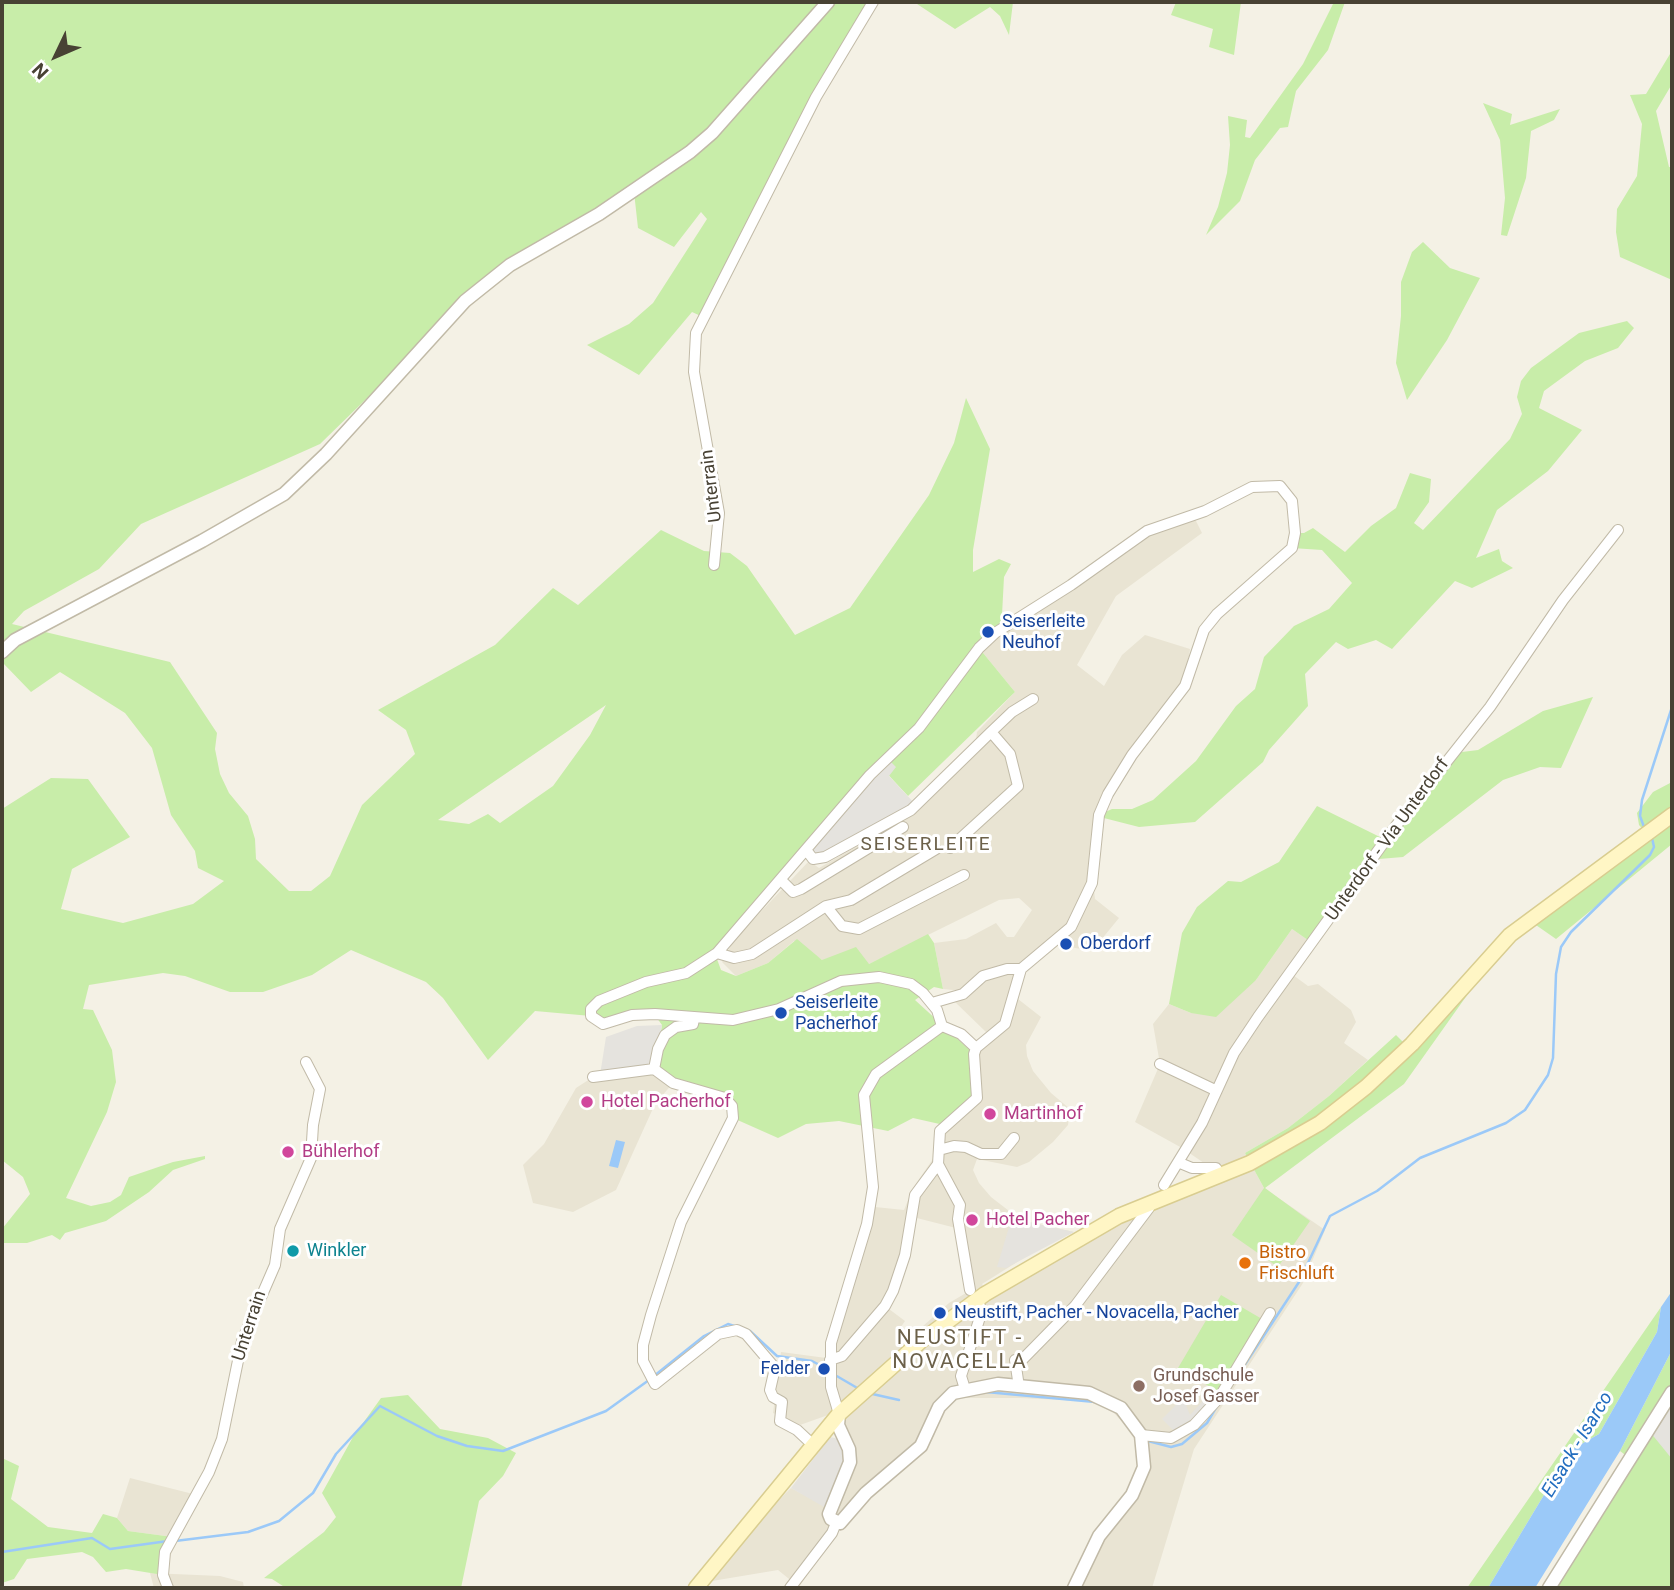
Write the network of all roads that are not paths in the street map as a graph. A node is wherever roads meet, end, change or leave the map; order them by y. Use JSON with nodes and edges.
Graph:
{"nodes":[{"id":1,"x":828,"y":2,"type":"edge"},
{"id":2,"x":873,"y":2,"type":"edge"},
{"id":3,"x":1618,"y":530,"type":"dead end"},
{"id":4,"x":713,"y":565,"type":"dead end"},
{"id":5,"x":2,"y":652,"type":"edge"},
{"id":6,"x":1033,"y":699,"type":"dead end"},
{"id":7,"x":991,"y":732,"type":"junction"},
{"id":8,"x":1672,"y":816,"type":"edge"},
{"id":9,"x":903,"y":827,"type":"dead end"},
{"id":10,"x":950,"y":848,"type":"dead end"},
{"id":11,"x":936,"y":849,"type":"dead end"},
{"id":12,"x":807,"y":851,"type":"junction"},
{"id":13,"x":964,"y":875,"type":"dead end"},
{"id":14,"x":782,"y":881,"type":"junction"},
{"id":15,"x":826,"y":905,"type":"junction"},
{"id":16,"x":718,"y":953,"type":"junction"},
{"id":17,"x":1021,"y":969,"type":"junction"},
{"id":18,"x":932,"y":1003,"type":"junction"},
{"id":19,"x":694,"y":1018,"type":"junction"},
{"id":20,"x":942,"y":1026,"type":"junction"},
{"id":21,"x":976,"y":1048,"type":"junction"},
{"id":22,"x":306,"y":1062,"type":"dead end"},
{"id":23,"x":1160,"y":1064,"type":"dead end"},
{"id":24,"x":654,"y":1069,"type":"junction"},
{"id":25,"x":593,"y":1077,"type":"dead end"},
{"id":26,"x":1215,"y":1090,"type":"junction"},
{"id":27,"x":1014,"y":1138,"type":"dead end"},
{"id":28,"x":939,"y":1150,"type":"junction"},
{"id":29,"x":1180,"y":1163,"type":"junction"},
{"id":30,"x":938,"y":1164,"type":"junction"},
{"id":31,"x":1220,"y":1175,"type":"junction"},
{"id":32,"x":1164,"y":1185,"type":"dead end"},
{"id":33,"x":1149,"y":1208,"type":"dead end"},
{"id":34,"x":970,"y":1290,"type":"dead end"},
{"id":35,"x":980,"y":1306,"type":"dead end"},
{"id":36,"x":1270,"y":1313,"type":"dead end"},
{"id":37,"x":830,"y":1360,"type":"junction"},
{"id":38,"x":1019,"y":1387,"type":"junction"},
{"id":39,"x":965,"y":1388,"type":"junction"},
{"id":40,"x":1672,"y":1392,"type":"edge"},
{"id":41,"x":839,"y":1415,"type":"junction"},
{"id":42,"x":1141,"y":1435,"type":"junction"},
{"id":43,"x":813,"y":1445,"type":"junction"},
{"id":44,"x":836,"y":1522,"type":"junction"},
{"id":45,"x":168,"y":1588,"type":"edge"},
{"id":46,"x":696,"y":1588,"type":"edge"},
{"id":47,"x":790,"y":1588,"type":"edge"},
{"id":48,"x":1074,"y":1588,"type":"edge"},
{"id":49,"x":1549,"y":1588,"type":"edge"}],
"edges":[{"from":1,"to":5,"type":"street"},
{"from":2,"to":4,"type":"street","name":"Unterrain"},
{"from":3,"to":26,"type":"street","name":"Unterdorf - Via Unterdorf"},
{"from":6,"to":7,"type":"street"},
{"from":7,"to":10,"type":"street"},
{"from":7,"to":12,"type":"street"},
{"from":8,"to":31,"type":"main road"},
{"from":9,"to":14,"type":"street"},
{"from":11,"to":15,"type":"street"},
{"from":12,"to":14,"type":"street"},
{"from":12,"to":17,"type":"street"},
{"from":13,"to":15,"type":"street"},
{"from":14,"to":16,"type":"street"},
{"from":15,"to":16,"type":"street"},
{"from":16,"to":19,"type":"street"},
{"from":17,"to":18,"type":"street"},
{"from":17,"to":21,"type":"street"},
{"from":18,"to":19,"type":"street"},
{"from":18,"to":20,"type":"street"},
{"from":19,"to":24,"type":"street"},
{"from":20,"to":21,"type":"street"},
{"from":20,"to":37,"type":"street"},
{"from":21,"to":28,"type":"street"},
{"from":22,"to":45,"type":"street","name":"Unterrain"},
{"from":23,"to":26,"type":"street"},
{"from":24,"to":25,"type":"street"},
{"from":24,"to":43,"type":"street"},
{"from":26,"to":29,"type":"street","name":"Unterdorf - Via Unterdorf"},
{"from":27,"to":28,"type":"street"},
{"from":28,"to":30,"type":"street"},
{"from":29,"to":31,"type":"street"},
{"from":29,"to":32,"type":"street","name":"Unterdorf - Via Unterdorf"},
{"from":30,"to":34,"type":"street"},
{"from":30,"to":37,"type":"street"},
{"from":31,"to":41,"type":"main road"},
{"from":33,"to":38,"type":"street"},
{"from":35,"to":39,"type":"street"},
{"from":36,"to":42,"type":"street"},
{"from":37,"to":41,"type":"street"},
{"from":38,"to":39,"type":"street"},
{"from":38,"to":42,"type":"street"},
{"from":39,"to":44,"type":"street"},
{"from":40,"to":49,"type":"street"},
{"from":41,"to":43,"type":"main road"},
{"from":41,"to":44,"type":"street"},
{"from":42,"to":48,"type":"street"},
{"from":43,"to":46,"type":"main road"},
{"from":44,"to":47,"type":"street"}]}
